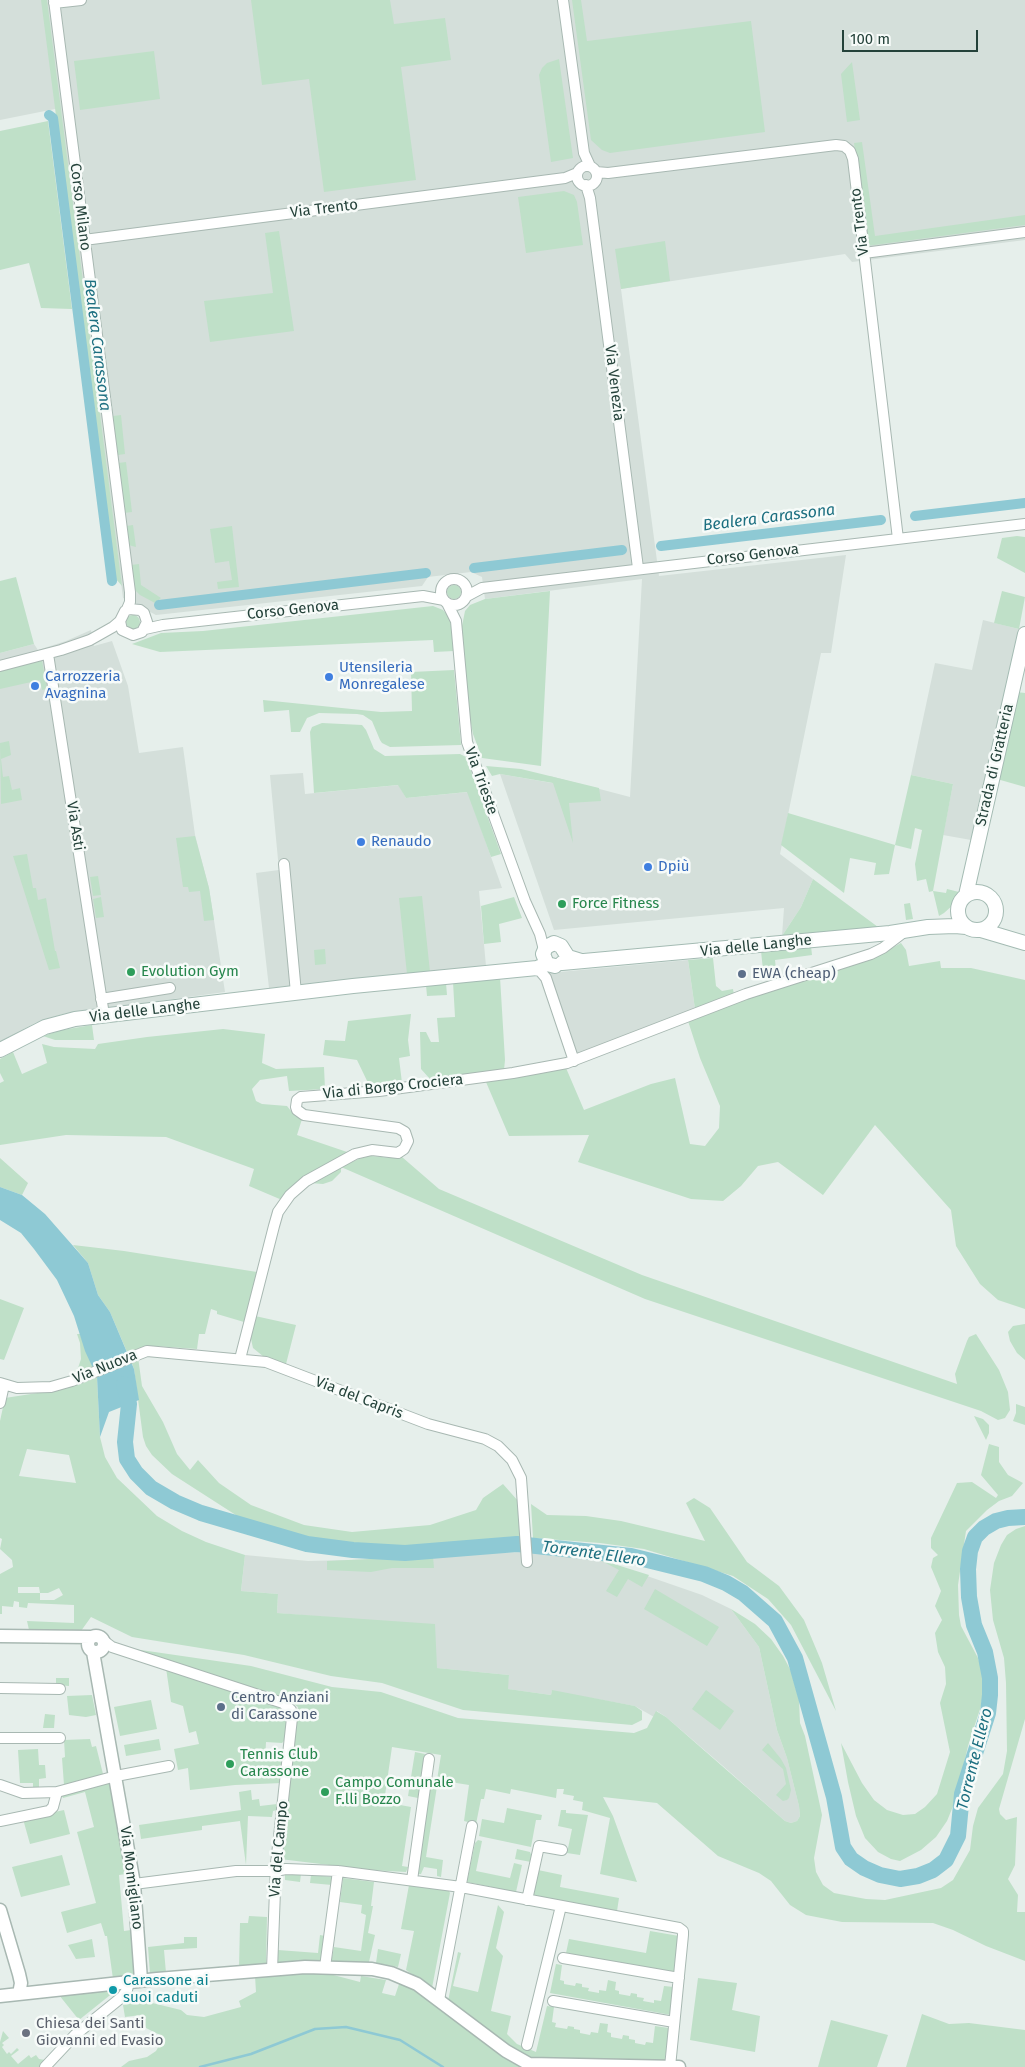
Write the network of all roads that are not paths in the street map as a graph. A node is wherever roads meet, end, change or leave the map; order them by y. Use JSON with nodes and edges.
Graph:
{"nodes":[{"id":1,"x":81,"y":0,"type":"edge"},
{"id":2,"x":563,"y":0,"type":"edge"},
{"id":3,"x":54,"y":2,"type":"edge"},
{"id":4,"x":587,"y":176,"type":"junction"},
{"id":5,"x":1025,"y":232,"type":"edge"},
{"id":6,"x":84,"y":240,"type":"junction"},
{"id":7,"x":864,"y":253,"type":"junction"},
{"id":8,"x":1025,"y":524,"type":"edge"},
{"id":9,"x":898,"y":538,"type":"junction"},
{"id":10,"x":638,"y":568,"type":"junction"},
{"id":11,"x":465,"y":584,"type":"junction"},
{"id":12,"x":443,"y":585,"type":"junction"},
{"id":13,"x":482,"y":588,"type":"junction"},
{"id":14,"x":423,"y":596,"type":"junction"},
{"id":15,"x":465,"y":599,"type":"junction"},
{"id":16,"x":445,"y":602,"type":"junction"},
{"id":17,"x":132,"y":609,"type":"junction"},
{"id":18,"x":146,"y":618,"type":"junction"},
{"id":19,"x":120,"y":621,"type":"junction"},
{"id":20,"x":456,"y":621,"type":"junction"},
{"id":21,"x":162,"y":625,"type":"junction"},
{"id":22,"x":145,"y":628,"type":"junction"},
{"id":23,"x":107,"y":631,"type":"junction"},
{"id":24,"x":126,"y":633,"type":"junction"},
{"id":25,"x":1025,"y":634,"type":"edge"},
{"id":26,"x":48,"y":654,"type":"junction"},
{"id":27,"x":0,"y":666,"type":"edge"},
{"id":28,"x":284,"y":864,"type":"dead end"},
{"id":29,"x":972,"y":866,"type":"junction"},
{"id":30,"x":980,"y":892,"type":"junction"},
{"id":31,"x":966,"y":895,"type":"junction"},
{"id":32,"x":957,"y":910,"type":"junction"},
{"id":33,"x":996,"y":915,"type":"junction"},
{"id":34,"x":928,"y":927,"type":"junction"},
{"id":35,"x":966,"y":927,"type":"junction"},
{"id":36,"x":980,"y":930,"type":"junction"},
{"id":37,"x":904,"y":932,"type":"junction"},
{"id":38,"x":1023,"y":942,"type":"edge"},
{"id":39,"x":542,"y":958,"type":"junction"},
{"id":40,"x":564,"y":958,"type":"junction"},
{"id":41,"x":170,"y":988,"type":"dead end"},
{"id":42,"x":296,"y":993,"type":"junction"},
{"id":43,"x":101,"y":999,"type":"junction"},
{"id":44,"x":104,"y":1016,"type":"junction"},
{"id":45,"x":0,"y":1050,"type":"edge"},
{"id":46,"x":574,"y":1061,"type":"junction"},
{"id":47,"x":240,"y":1359,"type":"junction"},
{"id":48,"x":2,"y":1384,"type":"edge"},
{"id":49,"x":0,"y":1403,"type":"edge"},
{"id":50,"x":527,"y":1562,"type":"dead end"},
{"id":51,"x":0,"y":1636,"type":"edge"},
{"id":52,"x":98,"y":1647,"type":"junction"},
{"id":53,"x":0,"y":1688,"type":"edge"},
{"id":54,"x":60,"y":1689,"type":"dead end"},
{"id":55,"x":0,"y":1738,"type":"edge"},
{"id":56,"x":60,"y":1738,"type":"dead end"},
{"id":57,"x":429,"y":1759,"type":"dead end"},
{"id":58,"x":170,"y":1766,"type":"dead end"},
{"id":59,"x":116,"y":1776,"type":"junction"},
{"id":60,"x":0,"y":1785,"type":"edge"},
{"id":61,"x":57,"y":1792,"type":"junction"},
{"id":62,"x":0,"y":1821,"type":"edge"},
{"id":63,"x":472,"y":1826,"type":"dead end"},
{"id":64,"x":562,"y":1850,"type":"dead end"},
{"id":65,"x":275,"y":1871,"type":"junction"},
{"id":66,"x":338,"y":1871,"type":"junction"},
{"id":67,"x":412,"y":1880,"type":"junction"},
{"id":68,"x":134,"y":1884,"type":"junction"},
{"id":69,"x":461,"y":1887,"type":"junction"},
{"id":70,"x":527,"y":1900,"type":"junction"},
{"id":71,"x":561,"y":1906,"type":"junction"},
{"id":72,"x":0,"y":1910,"type":"edge"},
{"id":73,"x":563,"y":1958,"type":"dead end"},
{"id":74,"x":325,"y":1967,"type":"junction"},
{"id":75,"x":272,"y":1970,"type":"junction"},
{"id":76,"x":679,"y":1978,"type":"junction"},
{"id":77,"x":135,"y":1981,"type":"junction"},
{"id":78,"x":19,"y":1994,"type":"junction"},
{"id":79,"x":0,"y":1996,"type":"edge"},
{"id":80,"x":439,"y":2000,"type":"junction"},
{"id":81,"x":553,"y":2001,"type":"dead end"},
{"id":82,"x":674,"y":2022,"type":"junction"},
{"id":83,"x":527,"y":2045,"type":"dead end"},
{"id":84,"x":45,"y":2067,"type":"edge"},
{"id":85,"x":670,"y":2067,"type":"edge"},
{"id":86,"x":679,"y":2067,"type":"edge"}],
"edges":[{"from":1,"to":3,"type":"street"},
{"from":2,"to":4,"type":"street"},
{"from":3,"to":6,"type":"street","name":"Corso Milano"},
{"from":4,"to":6,"type":"street","name":"Via Trento"},
{"from":4,"to":7,"type":"street","name":"Via Trento"},
{"from":4,"to":10,"type":"street","name":"Via Venezia"},
{"from":5,"to":7,"type":"street"},
{"from":6,"to":17,"type":"street","name":"Corso Milano"},
{"from":7,"to":9,"type":"street","name":"Via Trento"},
{"from":8,"to":9,"type":"street","name":"Corso Genova"},
{"from":9,"to":10,"type":"street","name":"Corso Genova"},
{"from":10,"to":13,"type":"street","name":"Corso Genova"},
{"from":11,"to":12,"type":"street","name":"Corso Genova"},
{"from":11,"to":13,"type":"street","name":"Corso Genova"},
{"from":11,"to":15,"type":"street"},
{"from":12,"to":14,"type":"street","name":"Corso Genova"},
{"from":12,"to":16,"type":"street"},
{"from":13,"to":15,"type":"street","name":"Corso Genova"},
{"from":14,"to":16,"type":"street","name":"Corso Genova"},
{"from":14,"to":21,"type":"street","name":"Corso Genova"},
{"from":15,"to":16,"type":"street","name":"Corso Genova"},
{"from":15,"to":20,"type":"street","name":"Via Trieste"},
{"from":16,"to":20,"type":"street","name":"Via Trieste"},
{"from":17,"to":18,"type":"street","name":"Corso Genova"},
{"from":17,"to":19,"type":"street"},
{"from":18,"to":21,"type":"street","name":"Corso Genova"},
{"from":18,"to":22,"type":"street"},
{"from":19,"to":23,"type":"street"},
{"from":19,"to":24,"type":"street"},
{"from":20,"to":39,"type":"street","name":"Via Trieste"},
{"from":21,"to":22,"type":"street","name":"Corso Genova"},
{"from":22,"to":24,"type":"street","name":"Corso Genova"},
{"from":23,"to":24,"type":"street","name":"Corso Genova"},
{"from":23,"to":26,"type":"street"},
{"from":25,"to":29,"type":"main road","name":"Strada di Gratteria"},
{"from":26,"to":27,"type":"street"},
{"from":26,"to":43,"type":"street","name":"Via Asti"},
{"from":28,"to":42,"type":"street"},
{"from":29,"to":30,"type":"main road","name":"Strada di Gratteria"},
{"from":29,"to":31,"type":"main road","name":"Strada di Gratteria"},
{"from":30,"to":31,"type":"main road"},
{"from":30,"to":33,"type":"main road"},
{"from":31,"to":32,"type":"main road","name":"Via delle Langhe"},
{"from":32,"to":34,"type":"main road","name":"Via delle Langhe"},
{"from":32,"to":35,"type":"main road"},
{"from":33,"to":36,"type":"main road"},
{"from":33,"to":38,"type":"main road"},
{"from":34,"to":35,"type":"main road","name":"Via delle Langhe"},
{"from":34,"to":37,"type":"main road","name":"Via delle Langhe"},
{"from":35,"to":36,"type":"main road","name":"Via delle Langhe"},
{"from":36,"to":38,"type":"main road","name":"Via delle Langhe"},
{"from":37,"to":40,"type":"main road","name":"Via delle Langhe"},
{"from":37,"to":46,"type":"street","name":"Via di Borgo Crociera"},
{"from":39,"to":40,"type":"main road","name":"Via delle Langhe"},
{"from":39,"to":40,"type":"main road"},
{"from":39,"to":42,"type":"main road","name":"Via delle Langhe"},
{"from":39,"to":46,"type":"street","name":"Via Trieste"},
{"from":41,"to":43,"type":"street"},
{"from":42,"to":44,"type":"main road","name":"Via delle Langhe"},
{"from":43,"to":44,"type":"street","name":"Via Asti"},
{"from":44,"to":45,"type":"main road","name":"Via delle Langhe"},
{"from":46,"to":47,"type":"street","name":"Via di Borgo Crociera"},
{"from":47,"to":48,"type":"street","name":"Via Nuova"},
{"from":47,"to":50,"type":"street","name":"Via del Capris"},
{"from":48,"to":49,"type":"street"},
{"from":51,"to":52,"type":"street"},
{"from":52,"to":59,"type":"street","name":"Via Momigliano"},
{"from":52,"to":65,"type":"street","name":"Via del Campo"},
{"from":53,"to":54,"type":"street"},
{"from":55,"to":56,"type":"street"},
{"from":57,"to":67,"type":"street"},
{"from":58,"to":59,"type":"street"},
{"from":59,"to":61,"type":"street"},
{"from":59,"to":68,"type":"street","name":"Via Momigliano"},
{"from":60,"to":61,"type":"street"},
{"from":61,"to":62,"type":"street"},
{"from":63,"to":69,"type":"street"},
{"from":64,"to":70,"type":"street"},
{"from":65,"to":66,"type":"street"},
{"from":65,"to":68,"type":"street"},
{"from":65,"to":75,"type":"street","name":"Via del Campo"},
{"from":66,"to":67,"type":"street"},
{"from":66,"to":74,"type":"street"},
{"from":67,"to":69,"type":"street"},
{"from":68,"to":77,"type":"street","name":"Via Momigliano"},
{"from":69,"to":70,"type":"street"},
{"from":69,"to":80,"type":"street"},
{"from":70,"to":71,"type":"street"},
{"from":71,"to":76,"type":"street"},
{"from":71,"to":83,"type":"street"},
{"from":72,"to":78,"type":"street"},
{"from":73,"to":76,"type":"street"},
{"from":74,"to":75,"type":"street"},
{"from":74,"to":80,"type":"street"},
{"from":75,"to":77,"type":"street"},
{"from":76,"to":82,"type":"street"},
{"from":77,"to":78,"type":"street"},
{"from":77,"to":84,"type":"street"},
{"from":78,"to":79,"type":"street"},
{"from":80,"to":85,"type":"street"},
{"from":81,"to":82,"type":"street"},
{"from":82,"to":85,"type":"street"},
{"from":85,"to":86,"type":"street"}]}
